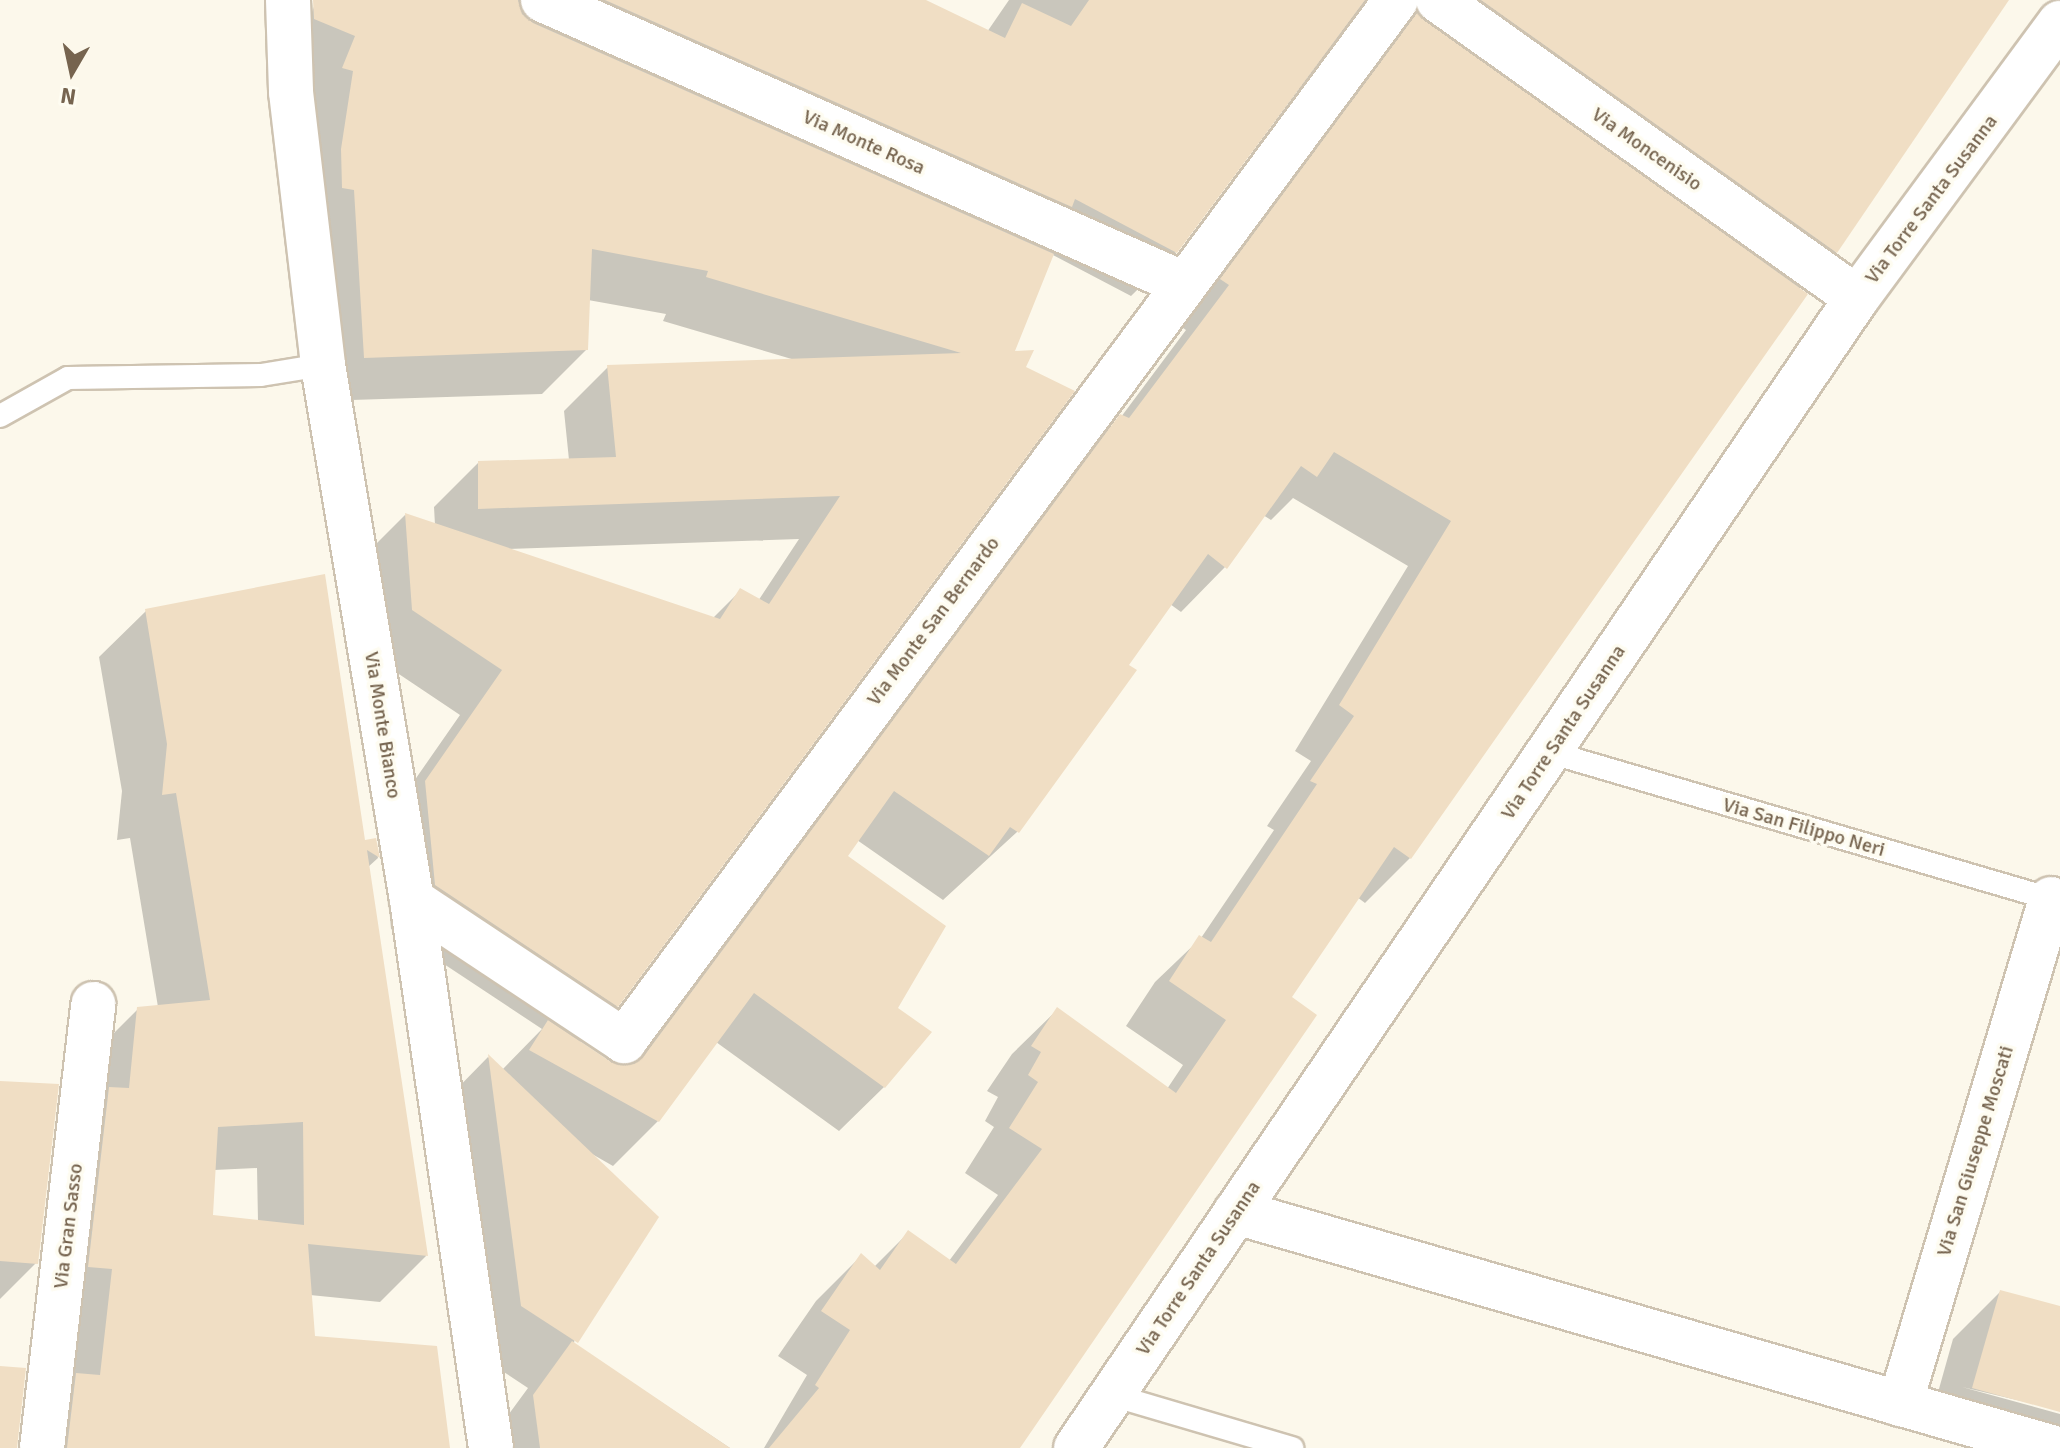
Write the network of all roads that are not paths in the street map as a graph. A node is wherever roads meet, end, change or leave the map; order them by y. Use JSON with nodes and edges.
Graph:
{"nodes":[{"id":1,"x":288,"y":0,"type":"edge"},
{"id":2,"x":543,"y":0,"type":"edge"},
{"id":3,"x":1396,"y":0,"type":"edge"},
{"id":4,"x":1438,"y":0,"type":"edge"},
{"id":5,"x":2060,"y":23,"type":"edge"},
{"id":6,"x":1184,"y":284,"type":"junction"},
{"id":7,"x":1857,"y":298,"type":"junction"},
{"id":8,"x":323,"y":365,"type":"junction"},
{"id":9,"x":0,"y":416,"type":"edge"},
{"id":10,"x":1549,"y":752,"type":"junction"},
{"id":11,"x":412,"y":900,"type":"junction"},
{"id":12,"x":2056,"y":900,"type":"edge"},
{"id":13,"x":93,"y":1004,"type":"dead end"},
{"id":14,"x":1236,"y":1212,"type":"junction"},
{"id":15,"x":1112,"y":1395,"type":"junction"},
{"id":16,"x":1900,"y":1404,"type":"junction"},
{"id":17,"x":42,"y":1448,"type":"edge"},
{"id":18,"x":491,"y":1448,"type":"edge"},
{"id":19,"x":1076,"y":1448,"type":"edge"},
{"id":20,"x":1292,"y":1448,"type":"edge"},
{"id":21,"x":2054,"y":1448,"type":"edge"}],
"edges":[{"from":1,"to":8,"type":"street","name":"Via Monte Bianco"},
{"from":2,"to":6,"type":"street","name":"Via Monte Rosa"},
{"from":3,"to":6,"type":"street","name":"Via Monte San Bernardo"},
{"from":4,"to":7,"type":"street","name":"Via Moncenisio"},
{"from":5,"to":7,"type":"street","name":"Via Torre Santa Susanna"},
{"from":6,"to":11,"type":"street","name":"Via Monte San Bernardo"},
{"from":7,"to":10,"type":"street","name":"Via Torre Santa Susanna"},
{"from":8,"to":9,"type":"lane"},
{"from":8,"to":11,"type":"street","name":"Via Monte Bianco"},
{"from":10,"to":12,"type":"lane","name":"Via San Filippo Neri"},
{"from":10,"to":14,"type":"street","name":"Via Torre Santa Susanna"},
{"from":11,"to":18,"type":"street","name":"Via Monte Bianco"},
{"from":12,"to":16,"type":"street","name":"Via San Giuseppe Moscati"},
{"from":13,"to":17,"type":"street","name":"Via Gran Sasso"},
{"from":14,"to":15,"type":"street","name":"Via Torre Santa Susanna"},
{"from":14,"to":16,"type":"street"},
{"from":15,"to":19,"type":"street","name":"Via Torre Santa Susanna"},
{"from":15,"to":20,"type":"lane"},
{"from":16,"to":21,"type":"street"}]}
